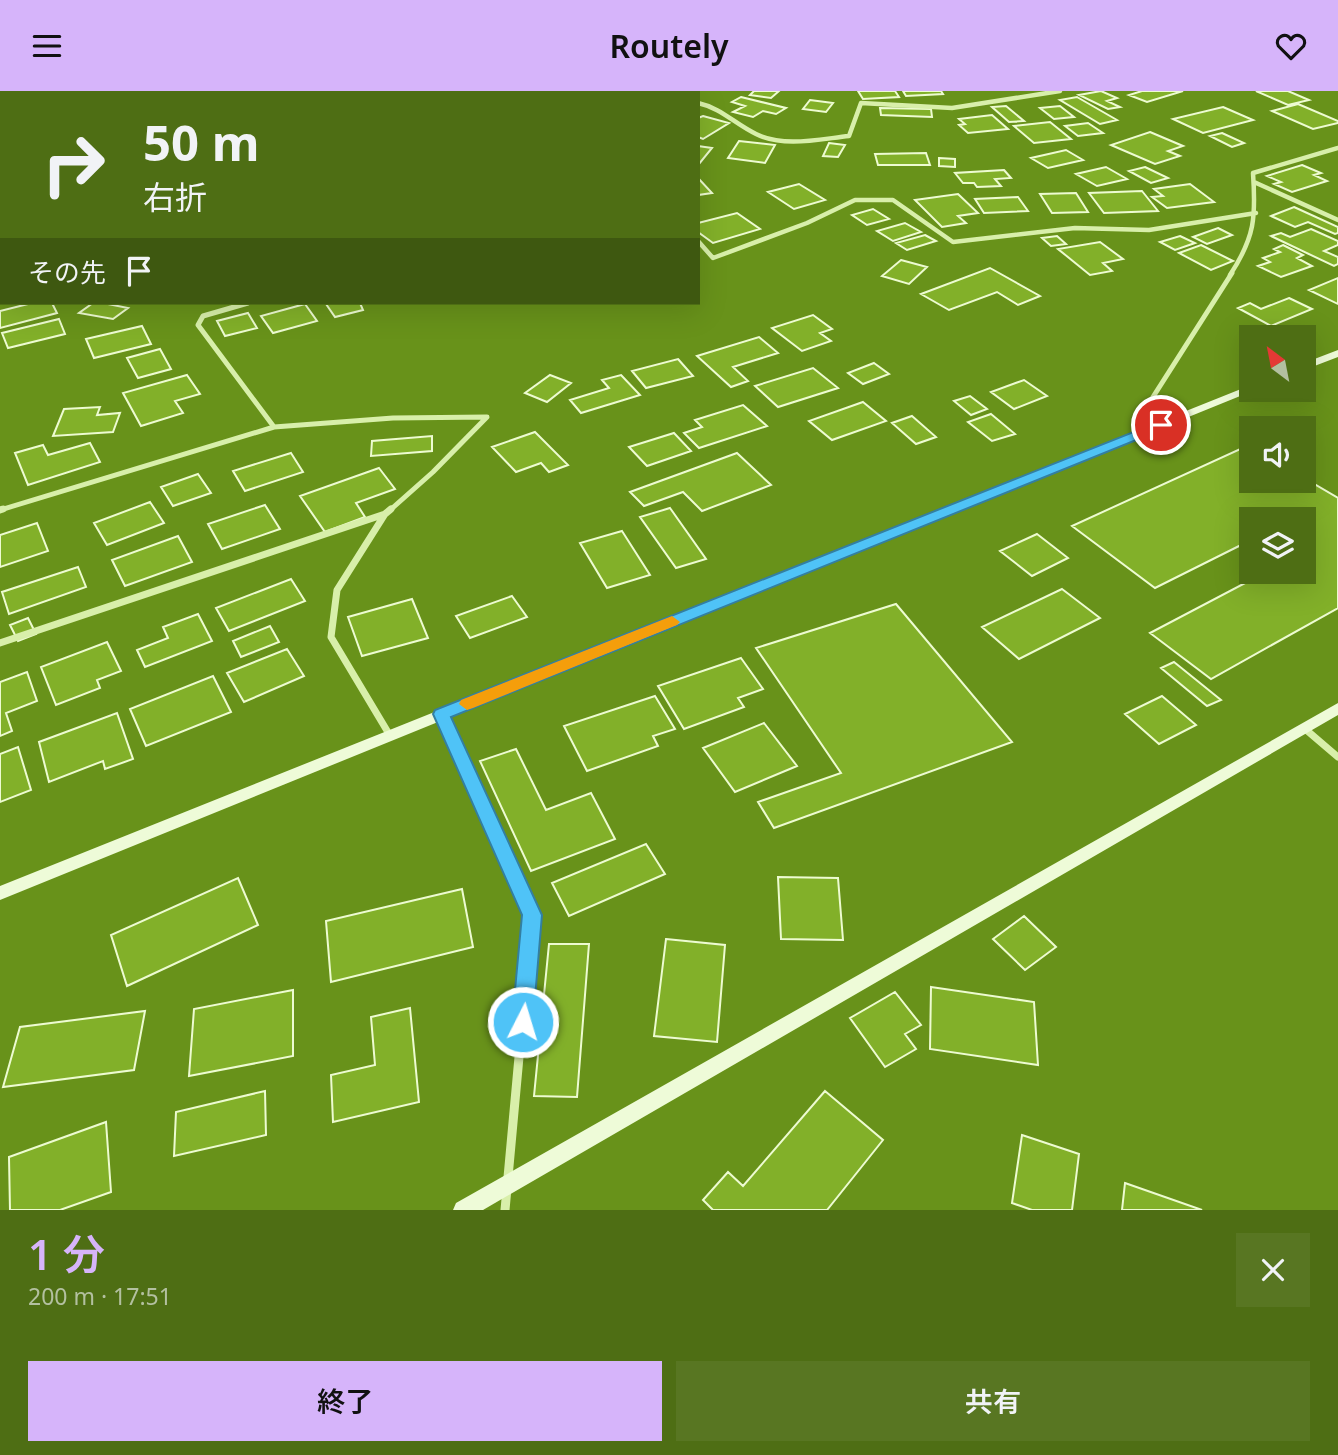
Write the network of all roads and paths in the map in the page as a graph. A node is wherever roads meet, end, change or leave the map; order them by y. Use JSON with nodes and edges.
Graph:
{"nodes":[{"id":1,"x":1060,"y":91,"type":"edge"},
{"id":2,"x":700,"y":105,"type":"edge"},
{"id":3,"x":1338,"y":148,"type":"edge"},
{"id":4,"x":1254,"y":182,"type":"junction"},
{"id":5,"x":1256,"y":213,"type":"junction"},
{"id":6,"x":1338,"y":220,"type":"edge"},
{"id":7,"x":700,"y":243,"type":"edge"},
{"id":8,"x":241,"y":305,"type":"edge"},
{"id":9,"x":1338,"y":353,"type":"edge"},
{"id":10,"x":1316,"y":362,"type":"edge"},
{"id":11,"x":1239,"y":393,"type":"edge"},
{"id":12,"x":1186,"y":415,"type":"junction"},
{"id":13,"x":274,"y":427,"type":"junction"},
{"id":14,"x":0,"y":510,"type":"edge"},
{"id":15,"x":386,"y":514,"type":"junction"},
{"id":16,"x":0,"y":643,"type":"edge"},
{"id":17,"x":1338,"y":708,"type":"edge"},
{"id":18,"x":441,"y":714,"type":"junction"},
{"id":19,"x":1304,"y":727,"type":"junction"},
{"id":20,"x":389,"y":734,"type":"junction"},
{"id":21,"x":1338,"y":757,"type":"edge"},
{"id":22,"x":0,"y":893,"type":"edge"},
{"id":23,"x":508,"y":1184,"type":"junction"},
{"id":24,"x":463,"y":1210,"type":"edge"},
{"id":25,"x":505,"y":1210,"type":"edge"}],
"edges":[{"from":1,"to":2,"type":"street"},
{"from":3,"to":4,"type":"street"},
{"from":4,"to":5,"type":"street"},
{"from":4,"to":6,"type":"street"},
{"from":5,"to":7,"type":"street"},
{"from":5,"to":12,"type":"street"},
{"from":8,"to":13,"type":"street"},
{"from":9,"to":10,"type":"street"},
{"from":11,"to":12,"type":"street"},
{"from":12,"to":18,"type":"street"},
{"from":13,"to":14,"type":"street"},
{"from":13,"to":15,"type":"street"},
{"from":15,"to":16,"type":"street"},
{"from":15,"to":20,"type":"street"},
{"from":17,"to":19,"type":"street"},
{"from":18,"to":20,"type":"street"},
{"from":18,"to":23,"type":"street"},
{"from":19,"to":21,"type":"street"},
{"from":19,"to":23,"type":"street"},
{"from":20,"to":22,"type":"street"},
{"from":23,"to":24,"type":"street"},
{"from":23,"to":25,"type":"street"}]}
